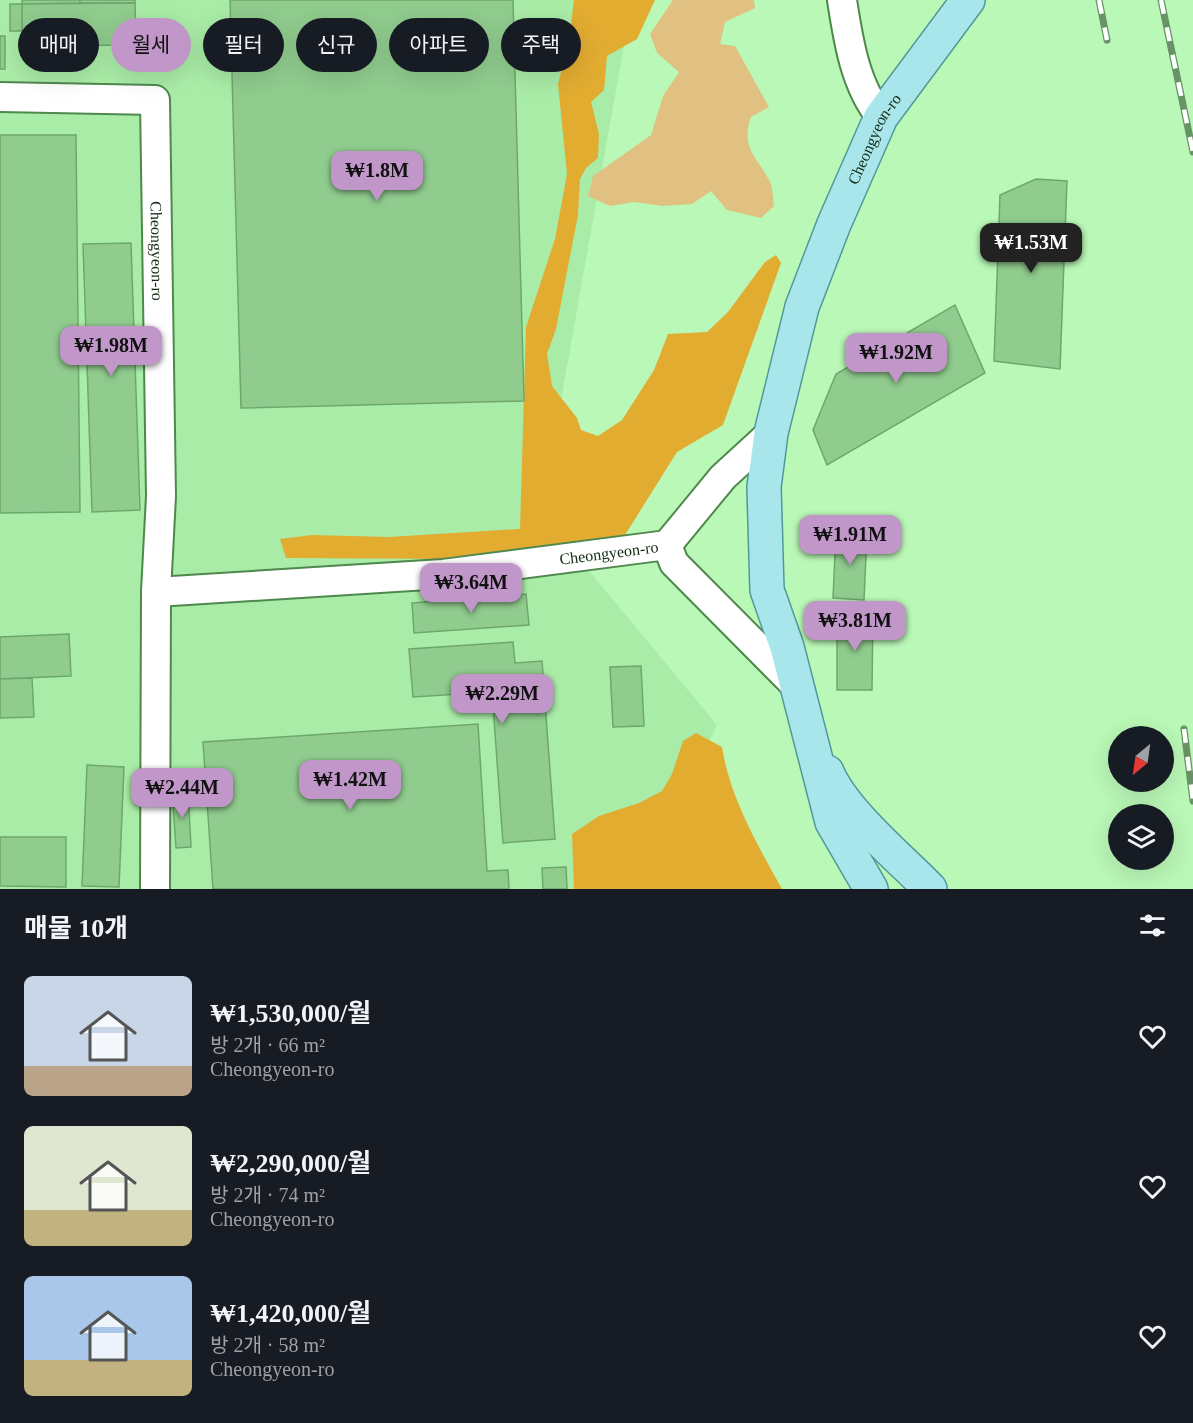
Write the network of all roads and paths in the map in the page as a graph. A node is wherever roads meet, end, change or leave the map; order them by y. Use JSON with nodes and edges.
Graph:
{"nodes":[{"id":1,"x":842,"y":0,"type":"edge"},
{"id":2,"x":968,"y":0,"type":"edge"},
{"id":3,"x":0,"y":97,"type":"edge"},
{"id":4,"x":880,"y":117,"type":"junction"},
{"id":5,"x":771,"y":433,"type":"junction"},
{"id":6,"x":667,"y":545,"type":"junction"},
{"id":7,"x":156,"y":592,"type":"junction"},
{"id":8,"x":802,"y":704,"type":"junction"},
{"id":9,"x":155,"y":889,"type":"edge"},
{"id":10,"x":871,"y":889,"type":"edge"},
{"id":11,"x":930,"y":889,"type":"edge"}],
"edges":[{"from":1,"to":4,"type":"street"},
{"from":2,"to":4,"type":"main road","name":"Cheongyeon-ro"},
{"from":3,"to":7,"type":"street","name":"Cheongyeon-ro"},
{"from":4,"to":5,"type":"main road","name":"Cheongyeon-ro"},
{"from":5,"to":6,"type":"street","name":"Cheongyeon-ro"},
{"from":5,"to":8,"type":"main road","name":"Cheongyeon-ro"},
{"from":6,"to":7,"type":"street","name":"Cheongyeon-ro"},
{"from":6,"to":8,"type":"street","name":"Cheongyeon-ro"},
{"from":7,"to":9,"type":"street","name":"Cheongyeon-ro"},
{"from":8,"to":10,"type":"main road","name":"Cheongyeon-ro"},
{"from":8,"to":11,"type":"main road","name":"Cheongyeon-ro"}]}
